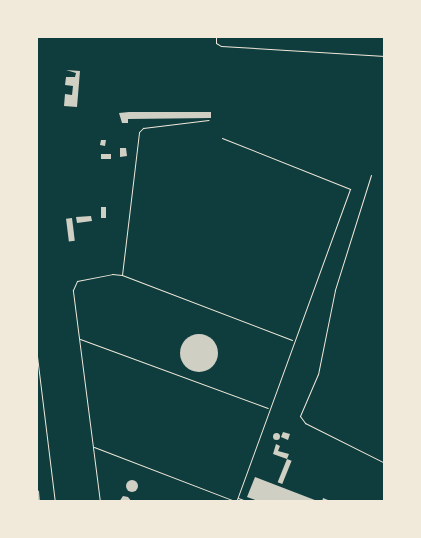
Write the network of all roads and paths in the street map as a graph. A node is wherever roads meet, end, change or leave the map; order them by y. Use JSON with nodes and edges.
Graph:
{"nodes":[{"id":1,"x":216,"y":36,"type":"edge"},
{"id":2,"x":385,"y":56,"type":"edge"},
{"id":3,"x":209,"y":120,"type":"dead end"},
{"id":4,"x":222,"y":138,"type":"dead end"},
{"id":5,"x":371,"y":175,"type":"dead end"},
{"id":6,"x":122,"y":276,"type":"junction"},
{"id":7,"x":79,"y":338,"type":"junction"},
{"id":8,"x":293,"y":341,"type":"junction"},
{"id":9,"x":36,"y":348,"type":"edge"},
{"id":10,"x":269,"y":408,"type":"junction"},
{"id":11,"x":93,"y":447,"type":"junction"},
{"id":12,"x":385,"y":463,"type":"edge"},
{"id":13,"x":237,"y":498,"type":"junction"},
{"id":14,"x":55,"y":502,"type":"edge"},
{"id":15,"x":100,"y":502,"type":"edge"},
{"id":16,"x":236,"y":502,"type":"edge"},
{"id":17,"x":249,"y":502,"type":"edge"}],
"edges":[{"from":1,"to":2,"type":"lane"},
{"from":3,"to":6,"type":"lane"},
{"from":4,"to":8,"type":"lane"},
{"from":5,"to":12,"type":"lane"},
{"from":6,"to":7,"type":"lane"},
{"from":6,"to":8,"type":"lane"},
{"from":7,"to":10,"type":"lane"},
{"from":7,"to":11,"type":"lane"},
{"from":8,"to":10,"type":"lane"},
{"from":9,"to":14,"type":"lane"},
{"from":10,"to":13,"type":"lane"},
{"from":11,"to":15,"type":"lane"},
{"from":11,"to":16,"type":"lane"},
{"from":13,"to":16,"type":"lane"},
{"from":13,"to":17,"type":"lane"}]}
